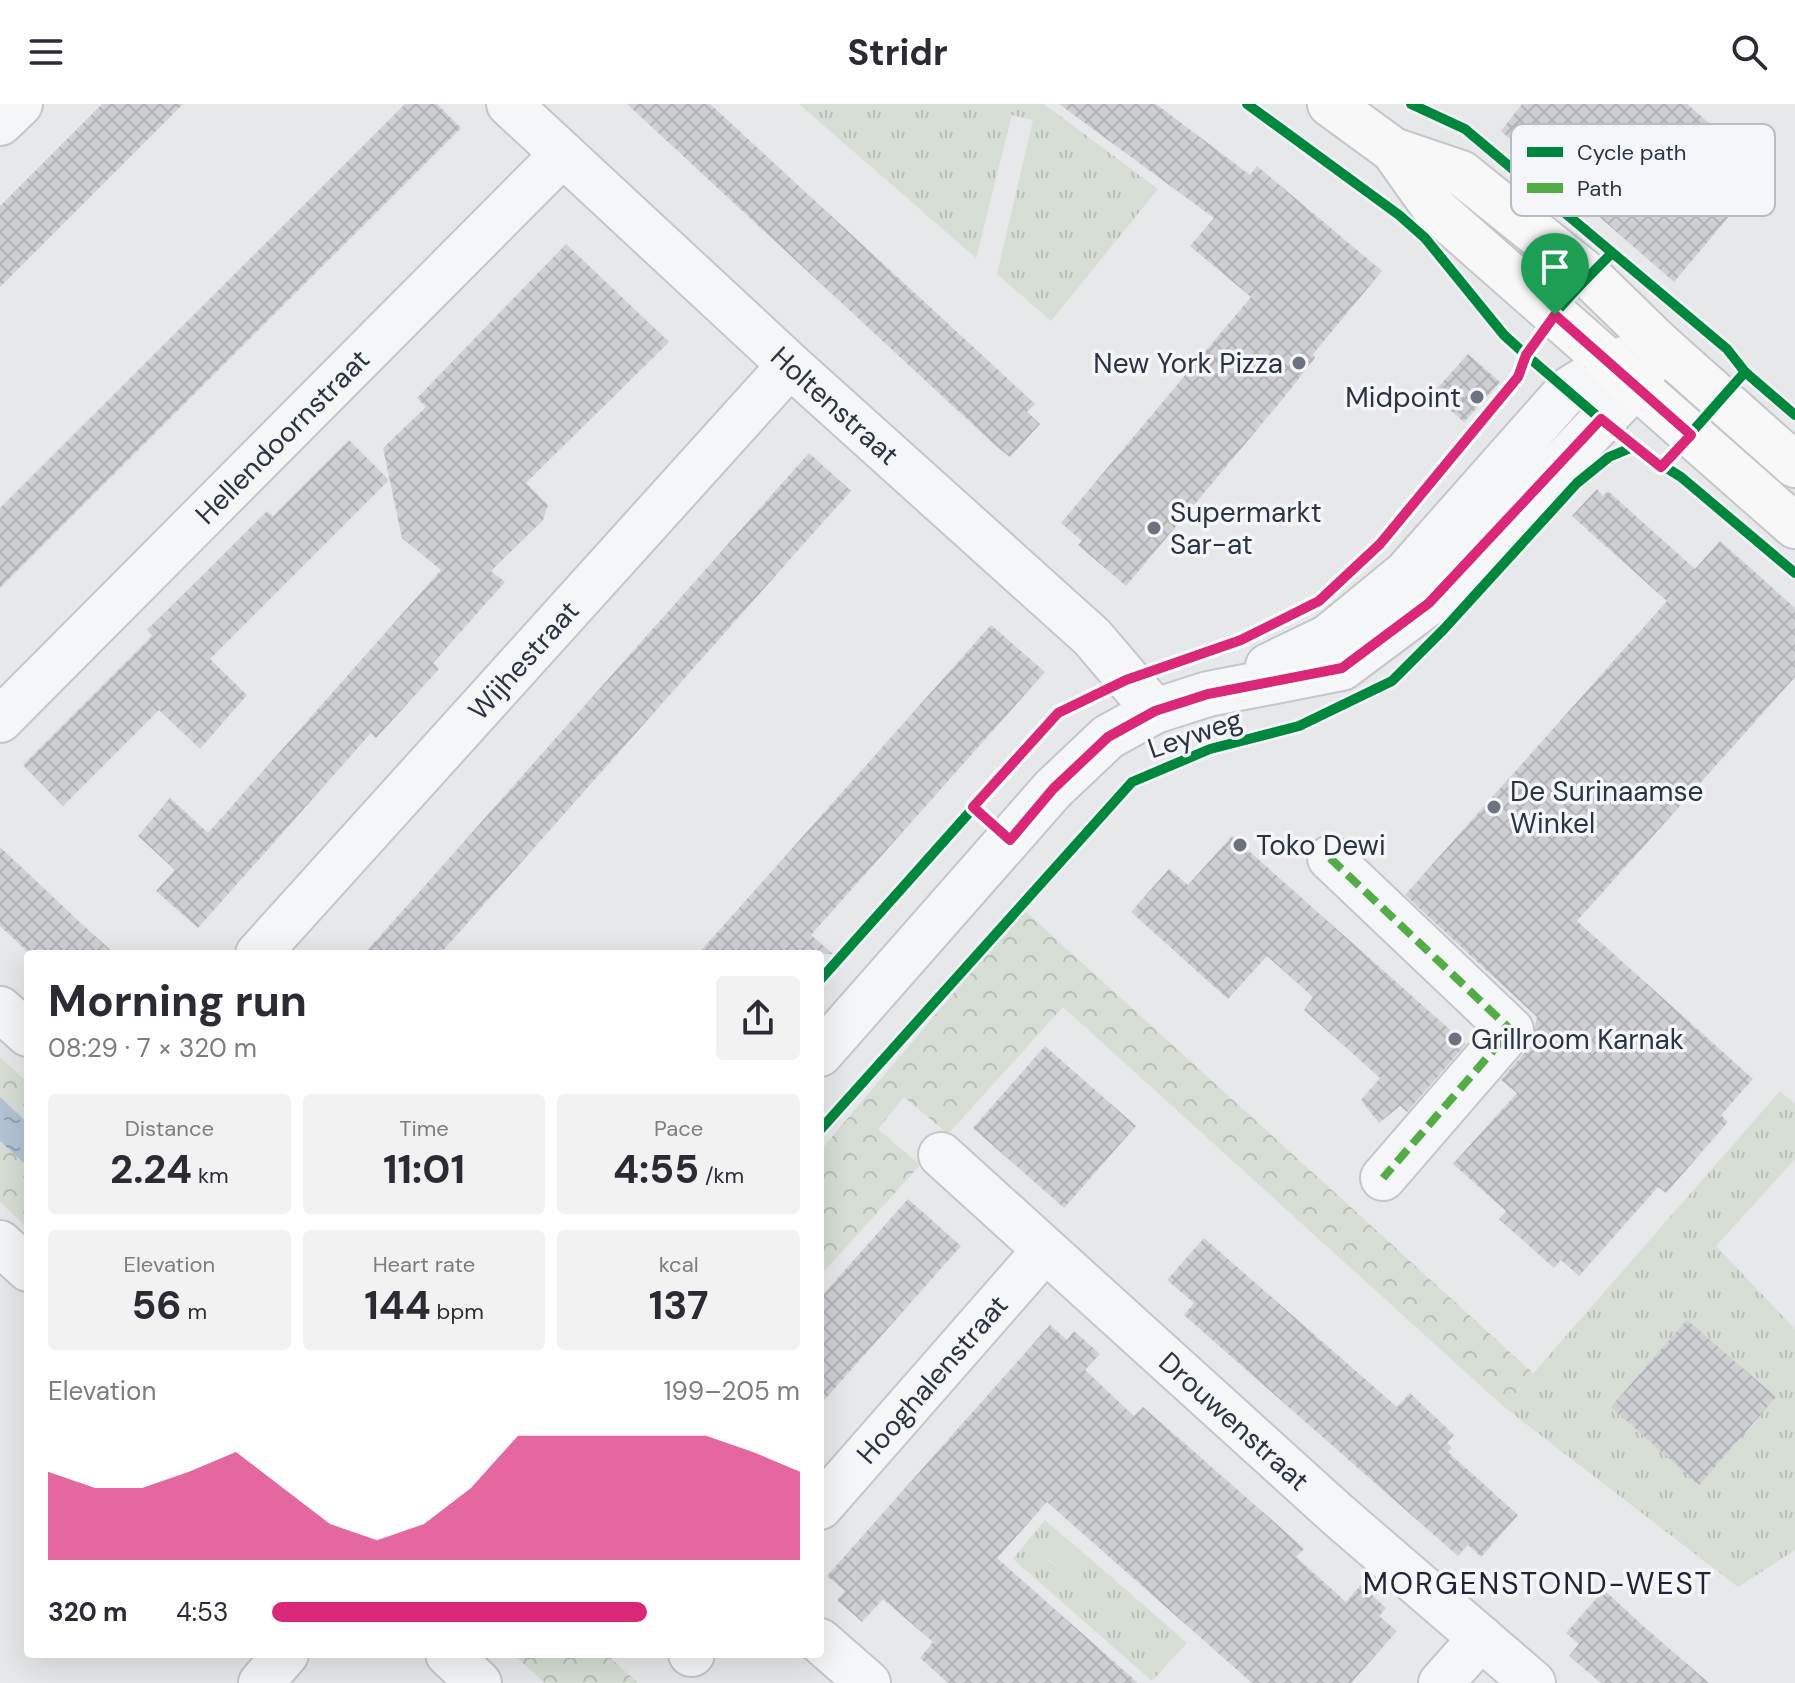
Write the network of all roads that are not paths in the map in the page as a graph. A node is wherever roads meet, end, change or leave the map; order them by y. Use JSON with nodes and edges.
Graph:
{"nodes":[{"id":1,"x":20,"y":104,"type":"edge"},
{"id":2,"x":509,"y":104,"type":"edge"},
{"id":3,"x":1330,"y":104,"type":"edge"},
{"id":4,"x":0,"y":123,"type":"edge"},
{"id":5,"x":1393,"y":150,"type":"junction"},
{"id":6,"x":563,"y":154,"type":"junction"},
{"id":7,"x":1511,"y":213,"type":"edge"},
{"id":8,"x":1514,"y":216,"type":"edge"},
{"id":9,"x":1660,"y":345,"type":"junction"},
{"id":10,"x":790,"y":365,"type":"junction"},
{"id":11,"x":1622,"y":375,"type":"junction"},
{"id":12,"x":1795,"y":465,"type":"edge"},
{"id":13,"x":1795,"y":526,"type":"edge"},
{"id":14,"x":1155,"y":711,"type":"junction"},
{"id":15,"x":0,"y":720,"type":"edge"},
{"id":16,"x":1330,"y":858,"type":"dead end"},
{"id":17,"x":262,"y":950,"type":"edge"},
{"id":18,"x":0,"y":1009,"type":"edge"},
{"id":19,"x":24,"y":1030,"type":"edge"},
{"id":20,"x":824,"y":1049,"type":"edge"},
{"id":21,"x":941,"y":1155,"type":"dead end"},
{"id":22,"x":1383,"y":1178,"type":"dead end"},
{"id":23,"x":1045,"y":1250,"type":"junction"},
{"id":24,"x":824,"y":1502,"type":"edge"},
{"id":25,"x":1481,"y":1638,"type":"junction"},
{"id":26,"x":824,"y":1644,"type":"edge"},
{"id":27,"x":283,"y":1658,"type":"edge"},
{"id":28,"x":452,"y":1658,"type":"edge"},
{"id":29,"x":261,"y":1683,"type":"edge"},
{"id":30,"x":479,"y":1683,"type":"edge"},
{"id":31,"x":868,"y":1683,"type":"edge"},
{"id":32,"x":1441,"y":1683,"type":"edge"},
{"id":33,"x":1533,"y":1683,"type":"edge"}],
"edges":[{"from":1,"to":4,"type":"street"},
{"from":2,"to":6,"type":"street","name":"Holtenstraat"},
{"from":3,"to":5,"type":"street"},
{"from":5,"to":7,"type":"street"},
{"from":5,"to":11,"type":"street"},
{"from":6,"to":10,"type":"street","name":"Holtenstraat"},
{"from":6,"to":15,"type":"street","name":"Hellendoornstraat"},
{"from":8,"to":9,"type":"street"},
{"from":9,"to":11,"type":"street","name":"Leyweg"},
{"from":9,"to":12,"type":"street"},
{"from":10,"to":14,"type":"street","name":"Holtenstraat"},
{"from":10,"to":17,"type":"street","name":"Wijhestraat"},
{"from":11,"to":13,"type":"street"},
{"from":11,"to":14,"type":"street","name":"Leyweg"},
{"from":14,"to":20,"type":"street","name":"Leyweg"},
{"from":16,"to":22,"type":"street"},
{"from":18,"to":19,"type":"street"},
{"from":21,"to":23,"type":"street","name":"Drouwenstraat"},
{"from":23,"to":24,"type":"street","name":"Hooghalenstraat"},
{"from":23,"to":25,"type":"street","name":"Drouwenstraat"},
{"from":25,"to":32,"type":"street"},
{"from":25,"to":33,"type":"street","name":"Drouwenstraat"},
{"from":26,"to":31,"type":"street"},
{"from":27,"to":29,"type":"street"},
{"from":28,"to":30,"type":"street"}]}
